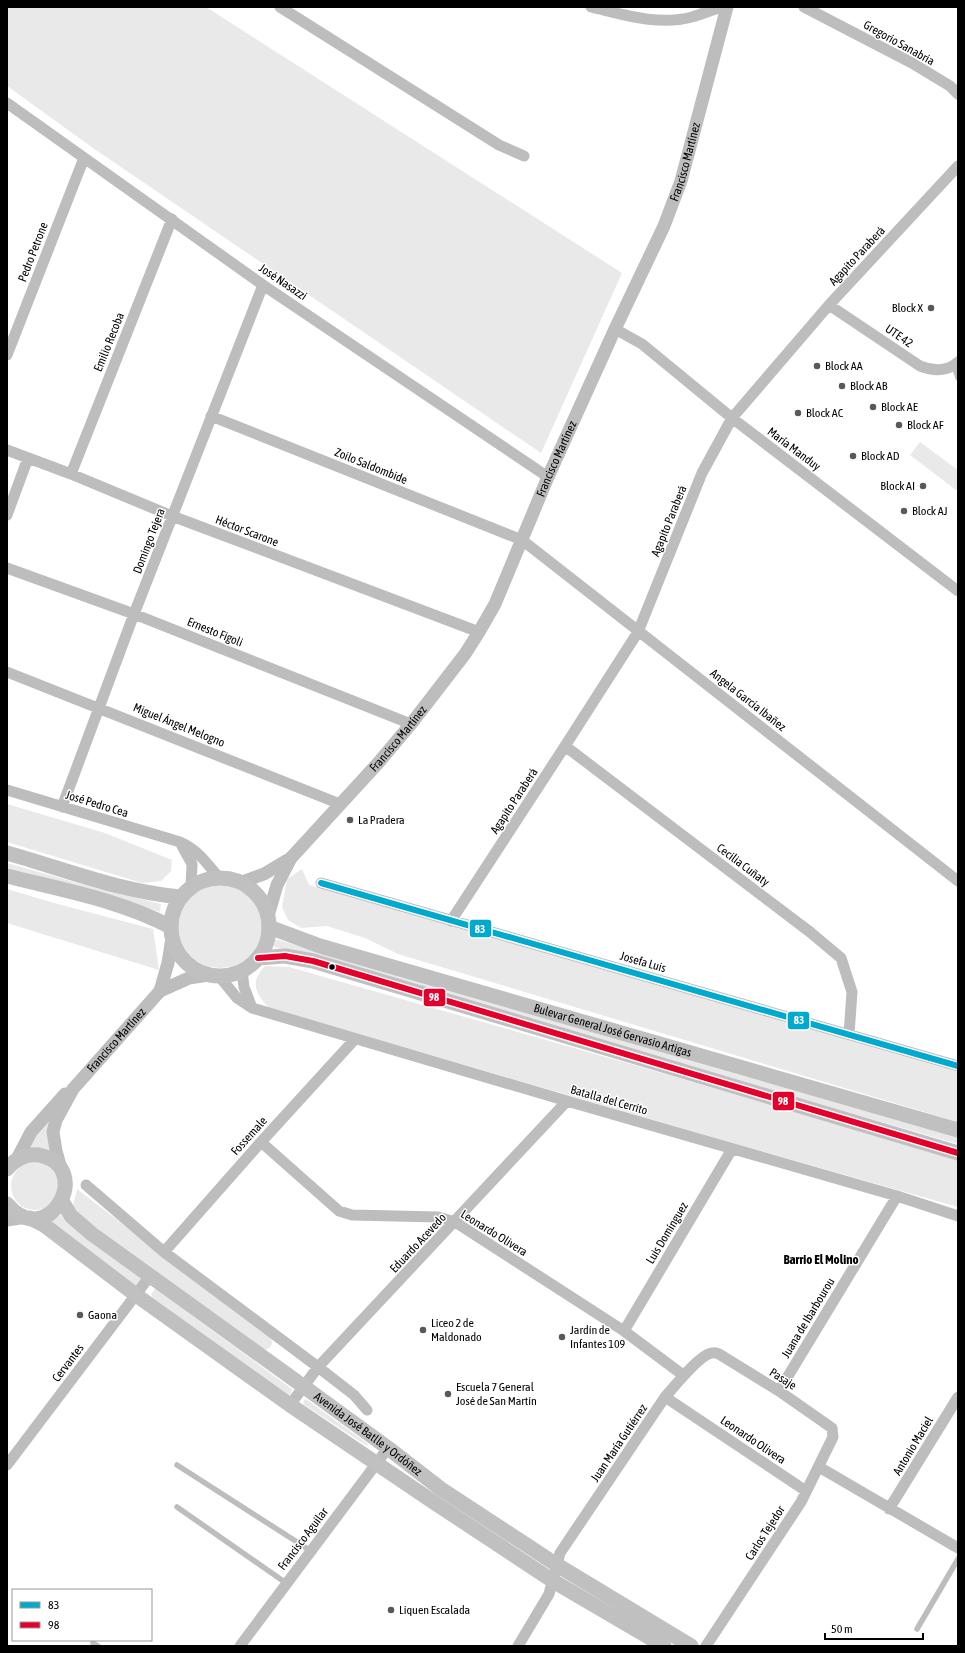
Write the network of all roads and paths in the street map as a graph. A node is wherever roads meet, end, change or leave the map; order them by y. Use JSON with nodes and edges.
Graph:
{"nodes":[{"id":1,"x":280,"y":7,"type":"edge"},
{"id":2,"x":591,"y":7,"type":"edge"},
{"id":3,"x":722,"y":7,"type":"edge"},
{"id":4,"x":727,"y":7,"type":"edge"},
{"id":5,"x":804,"y":7,"type":"edge"},
{"id":6,"x":958,"y":94,"type":"edge"},
{"id":7,"x":7,"y":103,"type":"edge"},
{"id":8,"x":524,"y":156,"type":"dead end"},
{"id":9,"x":84,"y":158,"type":"junction"},
{"id":10,"x":958,"y":166,"type":"edge"},
{"id":11,"x":172,"y":220,"type":"junction"},
{"id":12,"x":263,"y":285,"type":"junction"},
{"id":13,"x":829,"y":305,"type":"junction"},
{"id":14,"x":615,"y":329,"type":"junction"},
{"id":15,"x":7,"y":355,"type":"edge"},
{"id":16,"x":956,"y":364,"type":"edge"},
{"id":17,"x":958,"y":378,"type":"edge"},
{"id":18,"x":211,"y":416,"type":"junction"},
{"id":19,"x":732,"y":418,"type":"junction"},
{"id":20,"x":7,"y":450,"type":"edge"},
{"id":21,"x":28,"y":458,"type":"junction"},
{"id":22,"x":71,"y":474,"type":"junction"},
{"id":23,"x":548,"y":477,"type":"junction"},
{"id":24,"x":7,"y":515,"type":"edge"},
{"id":25,"x":172,"y":516,"type":"junction"},
{"id":26,"x":522,"y":540,"type":"junction"},
{"id":27,"x":7,"y":568,"type":"edge"},
{"id":28,"x":958,"y":591,"type":"edge"},
{"id":29,"x":134,"y":614,"type":"junction"},
{"id":30,"x":479,"y":632,"type":"junction"},
{"id":31,"x":638,"y":632,"type":"junction"},
{"id":32,"x":7,"y":672,"type":"edge"},
{"id":33,"x":99,"y":708,"type":"junction"},
{"id":34,"x":411,"y":724,"type":"junction"},
{"id":35,"x":565,"y":746,"type":"junction"},
{"id":36,"x":7,"y":790,"type":"edge"},
{"id":37,"x":340,"y":804,"type":"junction"},
{"id":38,"x":62,"y":807,"type":"junction"},
{"id":39,"x":180,"y":842,"type":"junction"},
{"id":40,"x":7,"y":852,"type":"edge"},
{"id":41,"x":291,"y":858,"type":"junction"},
{"id":42,"x":7,"y":876,"type":"edge"},
{"id":43,"x":219,"y":878,"type":"junction"},
{"id":44,"x":958,"y":880,"type":"edge"},
{"id":45,"x":242,"y":882,"type":"junction"},
{"id":46,"x":320,"y":883,"type":"dead end"},
{"id":47,"x":186,"y":892,"type":"junction"},
{"id":48,"x":269,"y":921,"type":"junction"},
{"id":49,"x":451,"y":921,"type":"junction"},
{"id":50,"x":171,"y":932,"type":"junction"},
{"id":51,"x":258,"y":958,"type":"junction"},
{"id":52,"x":242,"y":971,"type":"junction"},
{"id":53,"x":213,"y":975,"type":"junction"},
{"id":54,"x":160,"y":991,"type":"junction"},
{"id":55,"x":252,"y":1008,"type":"junction"},
{"id":56,"x":849,"y":1034,"type":"junction"},
{"id":57,"x":355,"y":1039,"type":"junction"},
{"id":58,"x":958,"y":1066,"type":"edge"},
{"id":59,"x":73,"y":1089,"type":"junction"},
{"id":60,"x":567,"y":1102,"type":"junction"},
{"id":61,"x":958,"y":1130,"type":"edge"},
{"id":62,"x":261,"y":1142,"type":"junction"},
{"id":63,"x":732,"y":1149,"type":"junction"},
{"id":64,"x":958,"y":1153,"type":"edge"},
{"id":65,"x":12,"y":1161,"type":"edge"},
{"id":66,"x":62,"y":1172,"type":"junction"},
{"id":67,"x":86,"y":1185,"type":"dead end"},
{"id":68,"x":897,"y":1196,"type":"junction"},
{"id":69,"x":62,"y":1200,"type":"junction"},
{"id":70,"x":7,"y":1204,"type":"edge"},
{"id":71,"x":958,"y":1216,"type":"edge"},
{"id":72,"x":29,"y":1218,"type":"junction"},
{"id":73,"x":7,"y":1221,"type":"edge"},
{"id":74,"x":455,"y":1222,"type":"junction"},
{"id":75,"x":164,"y":1252,"type":"junction"},
{"id":76,"x":150,"y":1276,"type":"junction"},
{"id":77,"x":136,"y":1296,"type":"junction"},
{"id":78,"x":624,"y":1331,"type":"junction"},
{"id":79,"x":719,"y":1354,"type":"joint"},
{"id":80,"x":318,"y":1367,"type":"junction"},
{"id":81,"x":684,"y":1375,"type":"junction"},
{"id":82,"x":303,"y":1386,"type":"junction"},
{"id":83,"x":779,"y":1391,"type":"junction"},
{"id":84,"x":665,"y":1397,"type":"junction"},
{"id":85,"x":958,"y":1397,"type":"edge"},
{"id":86,"x":290,"y":1405,"type":"junction"},
{"id":87,"x":367,"y":1410,"type":"dead end"},
{"id":88,"x":832,"y":1428,"type":"joint"},
{"id":89,"x":388,"y":1448,"type":"junction"},
{"id":90,"x":376,"y":1463,"type":"junction"},
{"id":91,"x":7,"y":1465,"type":"edge"},
{"id":92,"x":177,"y":1465,"type":"dead end"},
{"id":93,"x":819,"y":1467,"type":"junction"},
{"id":94,"x":806,"y":1491,"type":"junction"},
{"id":95,"x":177,"y":1507,"type":"dead end"},
{"id":96,"x":889,"y":1509,"type":"junction"},
{"id":97,"x":958,"y":1548,"type":"edge"},
{"id":98,"x":311,"y":1551,"type":"junction"},
{"id":99,"x":958,"y":1559,"type":"edge"},
{"id":100,"x":557,"y":1565,"type":"junction"},
{"id":101,"x":553,"y":1581,"type":"junction"},
{"id":102,"x":286,"y":1583,"type":"junction"},
{"id":103,"x":917,"y":1629,"type":"dead end"},
{"id":104,"x":240,"y":1646,"type":"edge"},
{"id":105,"x":518,"y":1646,"type":"edge"},
{"id":106,"x":664,"y":1646,"type":"edge"},
{"id":107,"x":691,"y":1646,"type":"edge"},
{"id":108,"x":706,"y":1646,"type":"edge"}],
"edges":[{"from":1,"to":8,"type":"street"},
{"from":2,"to":3,"type":"street"},
{"from":4,"to":14,"type":"street","name":"Francisco Martínez"},
{"from":5,"to":6,"type":"street","name":"Gregorio Sanabria"},
{"from":7,"to":9,"type":"street","name":"José Nasazzi"},
{"from":9,"to":11,"type":"street","name":"José Nasazzi"},
{"from":9,"to":15,"type":"street","name":"Pedro Petrone"},
{"from":10,"to":13,"type":"street","name":"Agapito Paraberá"},
{"from":11,"to":12,"type":"street","name":"José Nasazzi"},
{"from":11,"to":22,"type":"street","name":"Emilio Recoba"},
{"from":12,"to":18,"type":"street","name":"Domingo Tejera"},
{"from":12,"to":23,"type":"street","name":"José Nasazzi"},
{"from":13,"to":16,"type":"street","name":"UTE 42"},
{"from":13,"to":19,"type":"street","name":"Agapito Paraberá"},
{"from":14,"to":19,"type":"street","name":"María Manduy"},
{"from":14,"to":23,"type":"street","name":"Francisco Martínez"},
{"from":16,"to":17,"type":"lane"},
{"from":18,"to":25,"type":"street","name":"Domingo Tejera"},
{"from":18,"to":26,"type":"street","name":"Zoilo Saldombide"},
{"from":19,"to":28,"type":"street","name":"María Manduy"},
{"from":19,"to":31,"type":"street","name":"Agapito Paraberá"},
{"from":20,"to":21,"type":"street","name":"Héctor Scarone"},
{"from":21,"to":22,"type":"street","name":"Héctor Scarone"},
{"from":21,"to":24,"type":"street"},
{"from":22,"to":25,"type":"street","name":"Héctor Scarone"},
{"from":23,"to":26,"type":"street","name":"Francisco Martínez"},
{"from":25,"to":29,"type":"street","name":"Domingo Tejera"},
{"from":25,"to":30,"type":"street","name":"Héctor Scarone"},
{"from":26,"to":30,"type":"street","name":"Francisco Martínez"},
{"from":26,"to":31,"type":"street","name":"Angela García Ibañez"},
{"from":27,"to":29,"type":"street","name":"Ernesto Figoli"},
{"from":29,"to":33,"type":"street","name":"Domingo Tejera"},
{"from":29,"to":34,"type":"street","name":"Ernesto Figoli"},
{"from":30,"to":34,"type":"street","name":"Francisco Martínez"},
{"from":31,"to":35,"type":"street","name":"Agapito Paraberá"},
{"from":31,"to":44,"type":"street","name":"Angela García Ibañez"},
{"from":32,"to":33,"type":"street","name":"Miguel Ángel Melogno"},
{"from":33,"to":37,"type":"street","name":"Miguel Ángel Melogno"},
{"from":33,"to":38,"type":"street","name":"Domingo Tejera"},
{"from":34,"to":37,"type":"street","name":"Francisco Martínez"},
{"from":35,"to":49,"type":"street","name":"Agapito Paraberá"},
{"from":35,"to":56,"type":"street","name":"Cecilia Cuñaty"},
{"from":36,"to":38,"type":"street","name":"José Pedro Cea"},
{"from":37,"to":41,"type":"street","name":"Francisco Martínez"},
{"from":38,"to":39,"type":"street","name":"José Pedro Cea"},
{"from":39,"to":43,"type":"street","name":"José Pedro Cea"},
{"from":39,"to":47,"type":"street"},
{"from":40,"to":47,"type":"main road"},
{"from":41,"to":45,"type":"street","name":"Francisco Martínez"},
{"from":41,"to":48,"type":"street","name":"Francisco Martínez"},
{"from":42,"to":50,"type":"main road"},
{"from":43,"to":45,"type":"main road"},
{"from":43,"to":47,"type":"main road"},
{"from":45,"to":48,"type":"main road"},
{"from":46,"to":49,"type":"street","name":"Josefa Luis"},
{"from":47,"to":50,"type":"main road"},
{"from":48,"to":51,"type":"main road"},
{"from":48,"to":61,"type":"main road","name":"Bulevar General José Gervasio Artigas"},
{"from":49,"to":56,"type":"street","name":"Josefa Luis"},
{"from":50,"to":53,"type":"main road"},
{"from":50,"to":54,"type":"street","name":"Francisco Martínez"},
{"from":51,"to":52,"type":"main road"},
{"from":51,"to":64,"type":"main road","name":"Bulevar General José Gervasio Artigas"},
{"from":52,"to":53,"type":"main road"},
{"from":52,"to":55,"type":"street"},
{"from":53,"to":54,"type":"street","name":"Francisco Martínez"},
{"from":53,"to":55,"type":"street","name":"Batalla del Cerrito"},
{"from":54,"to":59,"type":"street","name":"Francisco Martínez"},
{"from":55,"to":57,"type":"street","name":"Batalla del Cerrito"},
{"from":56,"to":58,"type":"street","name":"Josefa Luis"},
{"from":57,"to":60,"type":"street","name":"Batalla del Cerrito"},
{"from":57,"to":62,"type":"street","name":"Fossemale"},
{"from":59,"to":65,"type":"street","name":"Francisco Martínez"},
{"from":59,"to":66,"type":"street","name":"Francisco Martínez"},
{"from":60,"to":63,"type":"street","name":"Batalla del Cerrito"},
{"from":60,"to":74,"type":"street","name":"Eduardo Acevedo"},
{"from":62,"to":74,"type":"street","name":"Leonardo Olivera"},
{"from":62,"to":75,"type":"street","name":"Fossemale"},
{"from":63,"to":68,"type":"street","name":"Batalla del Cerrito"},
{"from":63,"to":78,"type":"street","name":"Luis Domínguez"},
{"from":65,"to":66,"type":"main road"},
{"from":66,"to":69,"type":"main road"},
{"from":67,"to":75,"type":"street"},
{"from":68,"to":71,"type":"street","name":"Batalla del Cerrito"},
{"from":68,"to":83,"type":"street","name":"Juana de Ibarbourou"},
{"from":69,"to":72,"type":"main road"},
{"from":69,"to":76,"type":"main road","name":"Avenida José Batlle y Ordóñez"},
{"from":70,"to":72,"type":"main road","name":"Avenida José Batlle y Ordóñez"},
{"from":72,"to":73,"type":"street"},
{"from":72,"to":77,"type":"main road","name":"Avenida José Batlle y Ordóñez"},
{"from":74,"to":78,"type":"street","name":"Leonardo Olivera"},
{"from":74,"to":80,"type":"street","name":"Eduardo Acevedo"},
{"from":75,"to":80,"type":"street"},
{"from":76,"to":77,"type":"street","name":"Cervantes"},
{"from":76,"to":82,"type":"main road","name":"Avenida José Batlle y Ordóñez"},
{"from":77,"to":86,"type":"main road","name":"Avenida José Batlle y Ordóñez"},
{"from":77,"to":91,"type":"street","name":"Cervantes"},
{"from":78,"to":81,"type":"street","name":"Leonardo Olivera"},
{"from":79,"to":81,"type":"street","name":"Juan María Gutiérrez"},
{"from":79,"to":83,"type":"street","name":"Pasaje"},
{"from":80,"to":82,"type":"street","name":"Eduardo Acevedo"},
{"from":80,"to":87,"type":"street"},
{"from":81,"to":84,"type":"street","name":"Juan María Gutiérrez"},
{"from":82,"to":86,"type":"street","name":"Eduardo Acevedo"},
{"from":82,"to":89,"type":"main road","name":"Avenida José Batlle y Ordóñez"},
{"from":83,"to":88,"type":"street","name":"Pasaje"},
{"from":84,"to":94,"type":"street","name":"Leonardo Olivera"},
{"from":84,"to":100,"type":"street","name":"Juan María Gutiérrez"},
{"from":85,"to":96,"type":"street","name":"Antonio Maciel"},
{"from":86,"to":90,"type":"main road","name":"Avenida José Batlle y Ordóñez"},
{"from":88,"to":93,"type":"street","name":"Carlos Tejedor"},
{"from":89,"to":90,"type":"street","name":"Francisco Aguilar"},
{"from":89,"to":100,"type":"main road","name":"Avenida José Batlle y Ordóñez"},
{"from":90,"to":98,"type":"street","name":"Francisco Aguilar"},
{"from":90,"to":101,"type":"main road","name":"Avenida José Batlle y Ordóñez"},
{"from":92,"to":98,"type":"lane"},
{"from":93,"to":94,"type":"street","name":"Carlos Tejedor"},
{"from":93,"to":96,"type":"street"},
{"from":94,"to":108,"type":"street","name":"Carlos Tejedor"},
{"from":95,"to":102,"type":"lane"},
{"from":96,"to":97,"type":"street"},
{"from":98,"to":102,"type":"street","name":"Francisco Aguilar"},
{"from":99,"to":103,"type":"lane"},
{"from":100,"to":101,"type":"street","name":"Juan María Gutiérrez"},
{"from":100,"to":107,"type":"main road","name":"Avenida José Batlle y Ordóñez"},
{"from":101,"to":105,"type":"street","name":"Juan María Gutiérrez"},
{"from":101,"to":106,"type":"main road","name":"Avenida José Batlle y Ordóñez"},
{"from":102,"to":104,"type":"street","name":"Francisco Aguilar"}]}
